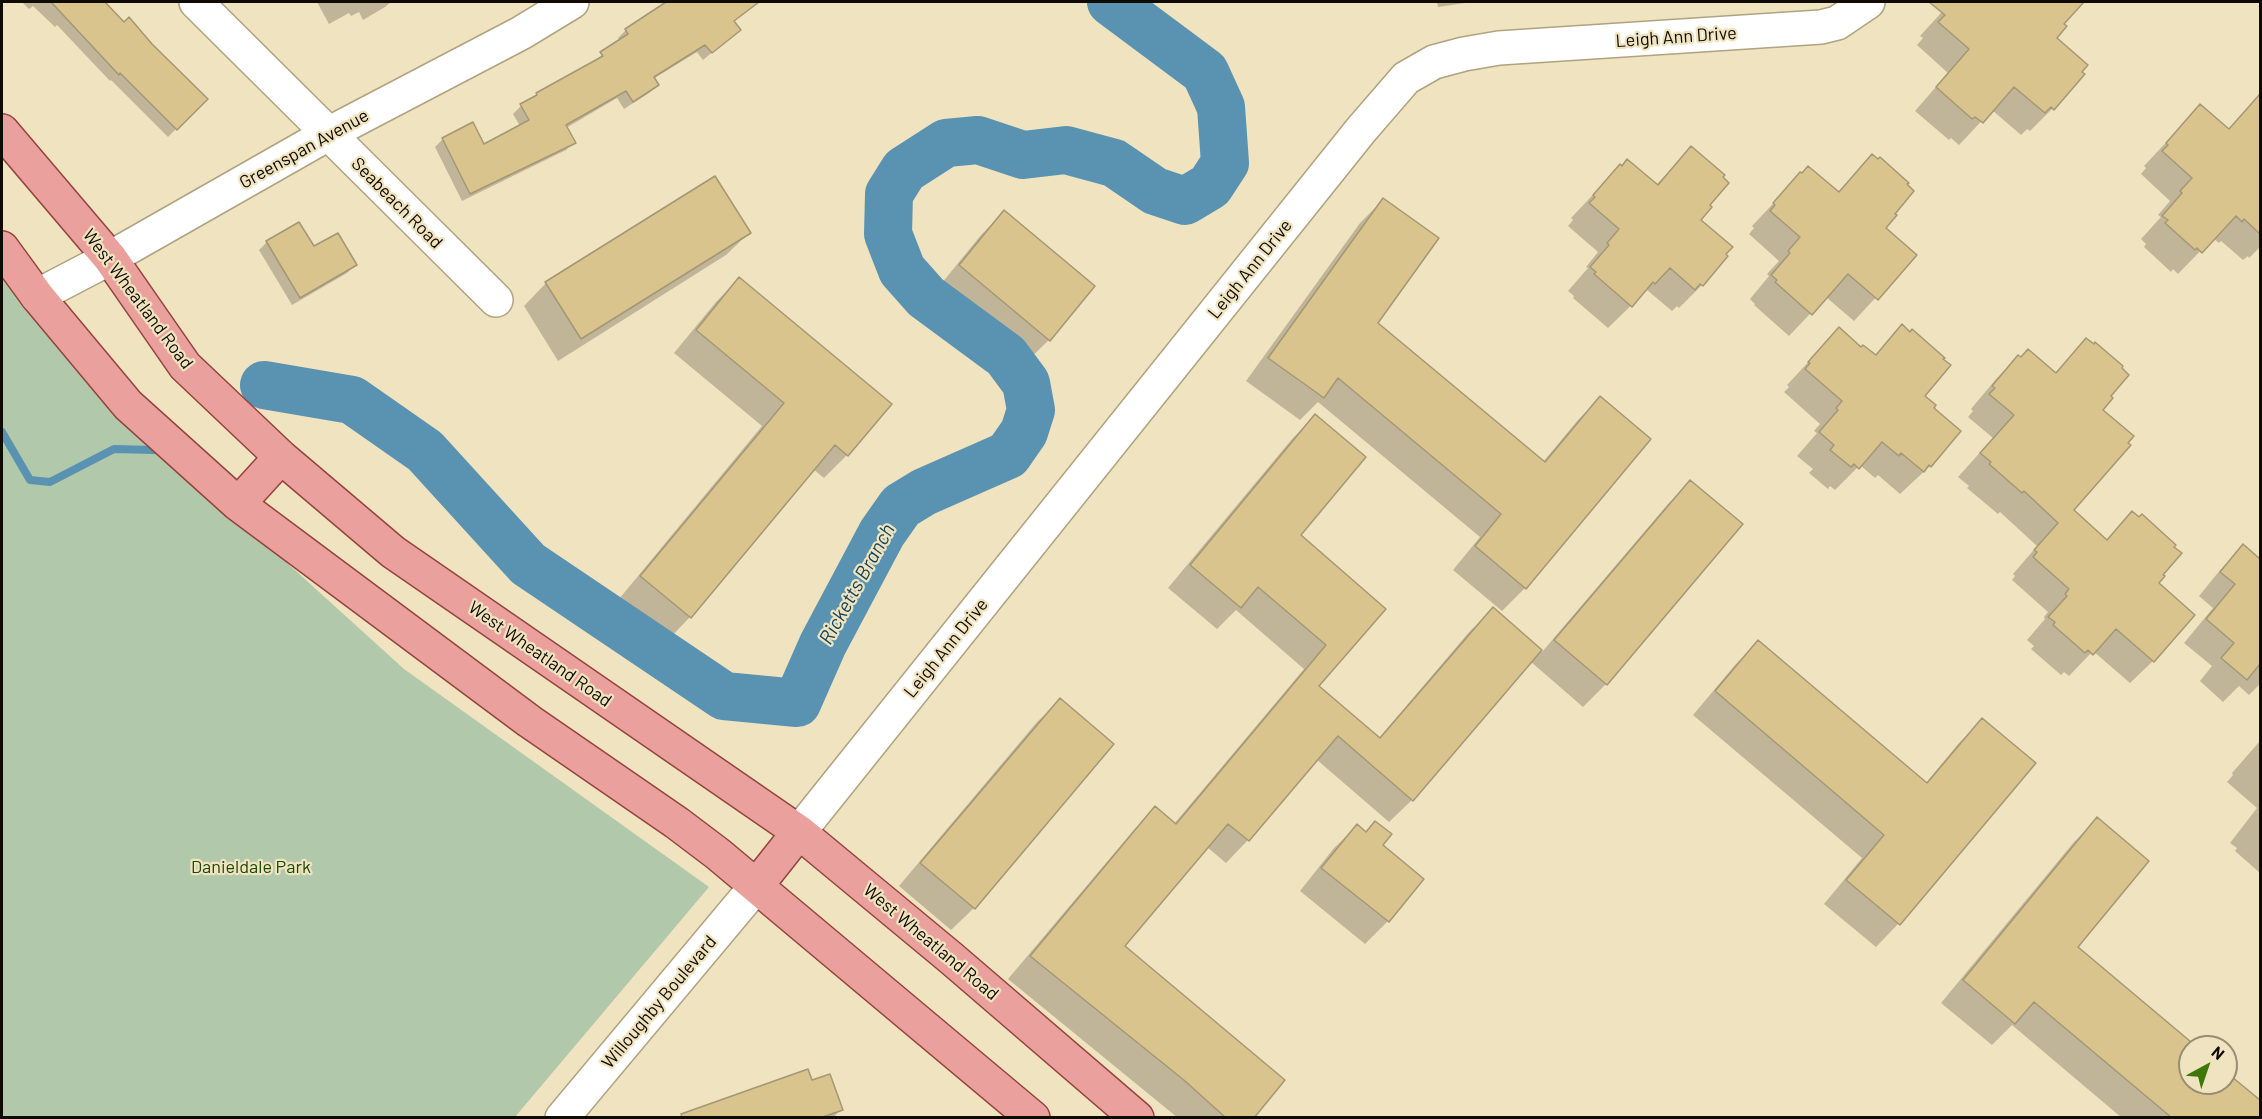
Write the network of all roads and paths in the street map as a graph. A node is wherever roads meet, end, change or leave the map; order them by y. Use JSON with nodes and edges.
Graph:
{"nodes":[{"id":1,"x":196,"y":2,"type":"edge"},
{"id":2,"x":572,"y":2,"type":"edge"},
{"id":3,"x":1868,"y":2,"type":"edge"},
{"id":4,"x":2,"y":131,"type":"edge"},
{"id":5,"x":328,"y":134,"type":"junction"},
{"id":6,"x":2,"y":248,"type":"edge"},
{"id":7,"x":110,"y":258,"type":"junction"},
{"id":8,"x":36,"y":296,"type":"junction"},
{"id":9,"x":496,"y":300,"type":"dead end"},
{"id":10,"x":281,"y":457,"type":"junction"},
{"id":11,"x":238,"y":504,"type":"junction"},
{"id":12,"x":799,"y":832,"type":"junction"},
{"id":13,"x":757,"y":885,"type":"junction"},
{"id":14,"x":562,"y":1118,"type":"edge"},
{"id":15,"x":1033,"y":1118,"type":"edge"},
{"id":16,"x":1137,"y":1118,"type":"edge"}],
"edges":[{"from":1,"to":5,"type":"street","name":"Seabeach Road"},
{"from":2,"to":5,"type":"street","name":"Greenspan Avenue"},
{"from":3,"to":12,"type":"street","name":"Leigh Ann Drive"},
{"from":4,"to":7,"type":"main road","name":"West Wheatland Road"},
{"from":5,"to":7,"type":"street","name":"Greenspan Avenue"},
{"from":5,"to":9,"type":"street","name":"Seabeach Road"},
{"from":6,"to":8,"type":"main road"},
{"from":7,"to":8,"type":"street","name":"Greenspan Avenue"},
{"from":7,"to":10,"type":"main road","name":"West Wheatland Road"},
{"from":8,"to":11,"type":"main road"},
{"from":10,"to":11,"type":"main road"},
{"from":10,"to":12,"type":"main road","name":"West Wheatland Road"},
{"from":11,"to":13,"type":"main road"},
{"from":12,"to":13,"type":"main road"},
{"from":12,"to":16,"type":"main road","name":"West Wheatland Road"},
{"from":13,"to":14,"type":"street","name":"Willoughby Boulevard"},
{"from":13,"to":15,"type":"main road"}]}
